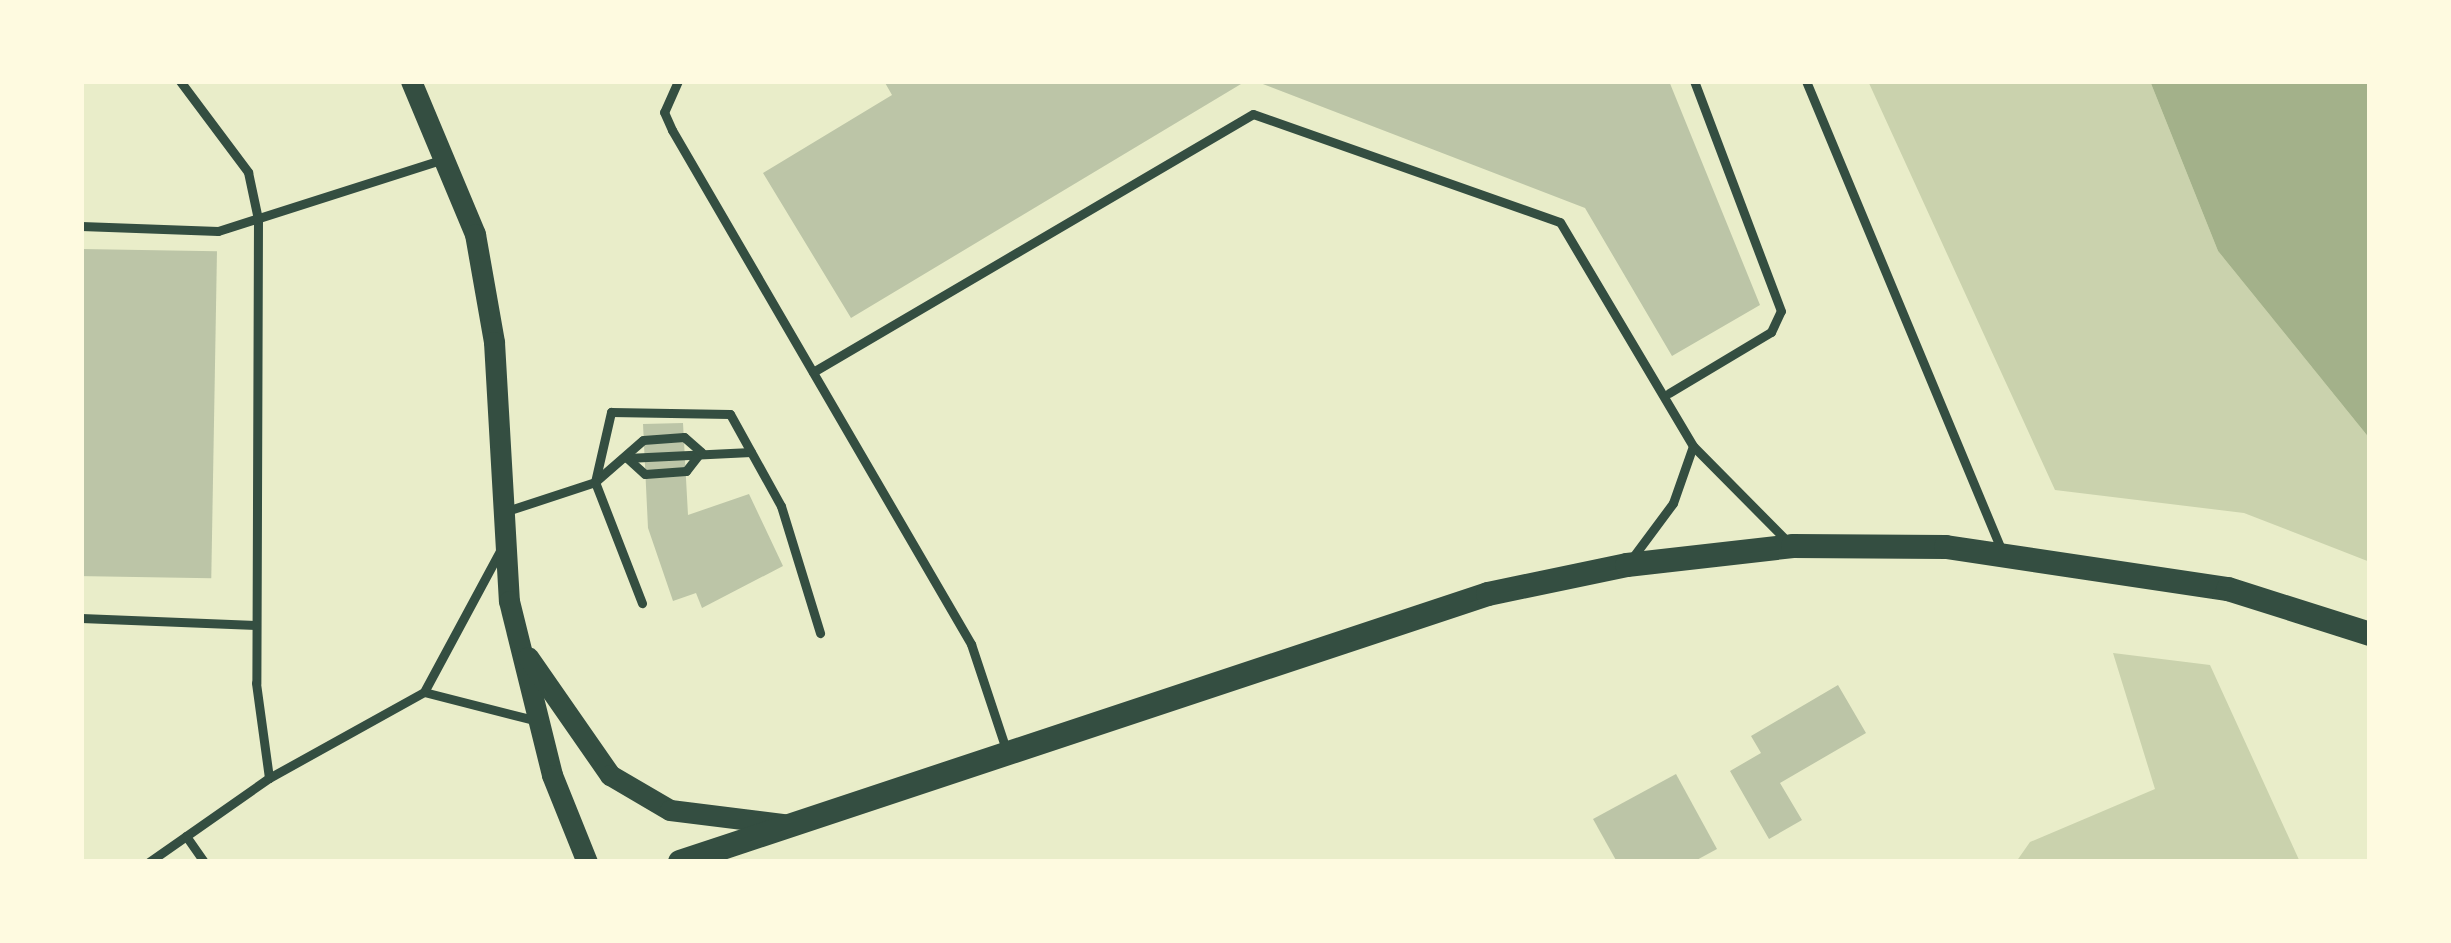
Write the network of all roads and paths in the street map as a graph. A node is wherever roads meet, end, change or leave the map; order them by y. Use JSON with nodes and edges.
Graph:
{"nodes":[{"id":1,"x":180,"y":81,"type":"edge"},
{"id":2,"x":411,"y":81,"type":"edge"},
{"id":3,"x":678,"y":81,"type":"edge"},
{"id":4,"x":1694,"y":81,"type":"edge"},
{"id":5,"x":1806,"y":81,"type":"edge"},
{"id":6,"x":449,"y":157,"type":"junction"},
{"id":7,"x":258,"y":219,"type":"junction"},
{"id":8,"x":81,"y":226,"type":"edge"},
{"id":9,"x":813,"y":372,"type":"junction"},
{"id":10,"x":1669,"y":393,"type":"junction"},
{"id":11,"x":1693,"y":446,"type":"junction"},
{"id":12,"x":700,"y":452,"type":"junction"},
{"id":13,"x":751,"y":452,"type":"junction"},
{"id":14,"x":627,"y":458,"type":"junction"},
{"id":15,"x":595,"y":482,"type":"junction"},
{"id":16,"x":499,"y":514,"type":"junction"},
{"id":17,"x":502,"y":547,"type":"junction"},
{"id":18,"x":1792,"y":547,"type":"junction"},
{"id":19,"x":2003,"y":554,"type":"junction"},
{"id":20,"x":1628,"y":565,"type":"junction"},
{"id":21,"x":642,"y":603,"type":"dead end"},
{"id":22,"x":81,"y":618,"type":"edge"},
{"id":23,"x":256,"y":625,"type":"junction"},
{"id":24,"x":820,"y":633,"type":"dead end"},
{"id":25,"x":2370,"y":634,"type":"edge"},
{"id":26,"x":517,"y":638,"type":"junction"},
{"id":27,"x":424,"y":692,"type":"junction"},
{"id":28,"x":536,"y":721,"type":"junction"},
{"id":29,"x":1008,"y":754,"type":"junction"},
{"id":30,"x":268,"y":778,"type":"junction"},
{"id":31,"x":790,"y":826,"type":"junction"},
{"id":32,"x":186,"y":836,"type":"junction"},
{"id":33,"x":149,"y":862,"type":"edge"},
{"id":34,"x":204,"y":862,"type":"edge"},
{"id":35,"x":587,"y":862,"type":"edge"},
{"id":36,"x":680,"y":862,"type":"edge"}],
"edges":[{"from":1,"to":7,"type":"lane"},
{"from":2,"to":6,"type":"street"},
{"from":3,"to":9,"type":"lane"},
{"from":4,"to":10,"type":"lane"},
{"from":5,"to":19,"type":"lane"},
{"from":6,"to":7,"type":"lane"},
{"from":6,"to":16,"type":"street"},
{"from":7,"to":8,"type":"lane"},
{"from":7,"to":23,"type":"lane"},
{"from":9,"to":10,"type":"lane"},
{"from":9,"to":29,"type":"lane"},
{"from":10,"to":11,"type":"lane"},
{"from":11,"to":18,"type":"lane"},
{"from":11,"to":20,"type":"lane"},
{"from":12,"to":13,"type":"lane"},
{"from":12,"to":14,"type":"lane"},
{"from":12,"to":14,"type":"lane"},
{"from":12,"to":14,"type":"lane"},
{"from":13,"to":15,"type":"lane"},
{"from":13,"to":24,"type":"lane"},
{"from":14,"to":15,"type":"lane"},
{"from":15,"to":16,"type":"lane"},
{"from":15,"to":21,"type":"lane"},
{"from":16,"to":17,"type":"street"},
{"from":17,"to":26,"type":"street"},
{"from":17,"to":27,"type":"lane"},
{"from":18,"to":19,"type":"main road"},
{"from":18,"to":20,"type":"main road"},
{"from":19,"to":25,"type":"main road"},
{"from":20,"to":29,"type":"main road"},
{"from":22,"to":23,"type":"lane"},
{"from":23,"to":30,"type":"lane"},
{"from":26,"to":28,"type":"street"},
{"from":26,"to":31,"type":"street"},
{"from":27,"to":28,"type":"lane"},
{"from":27,"to":30,"type":"lane"},
{"from":28,"to":35,"type":"street"},
{"from":29,"to":31,"type":"main road"},
{"from":30,"to":32,"type":"lane"},
{"from":31,"to":36,"type":"main road"},
{"from":32,"to":33,"type":"lane"},
{"from":32,"to":34,"type":"lane"}]}
